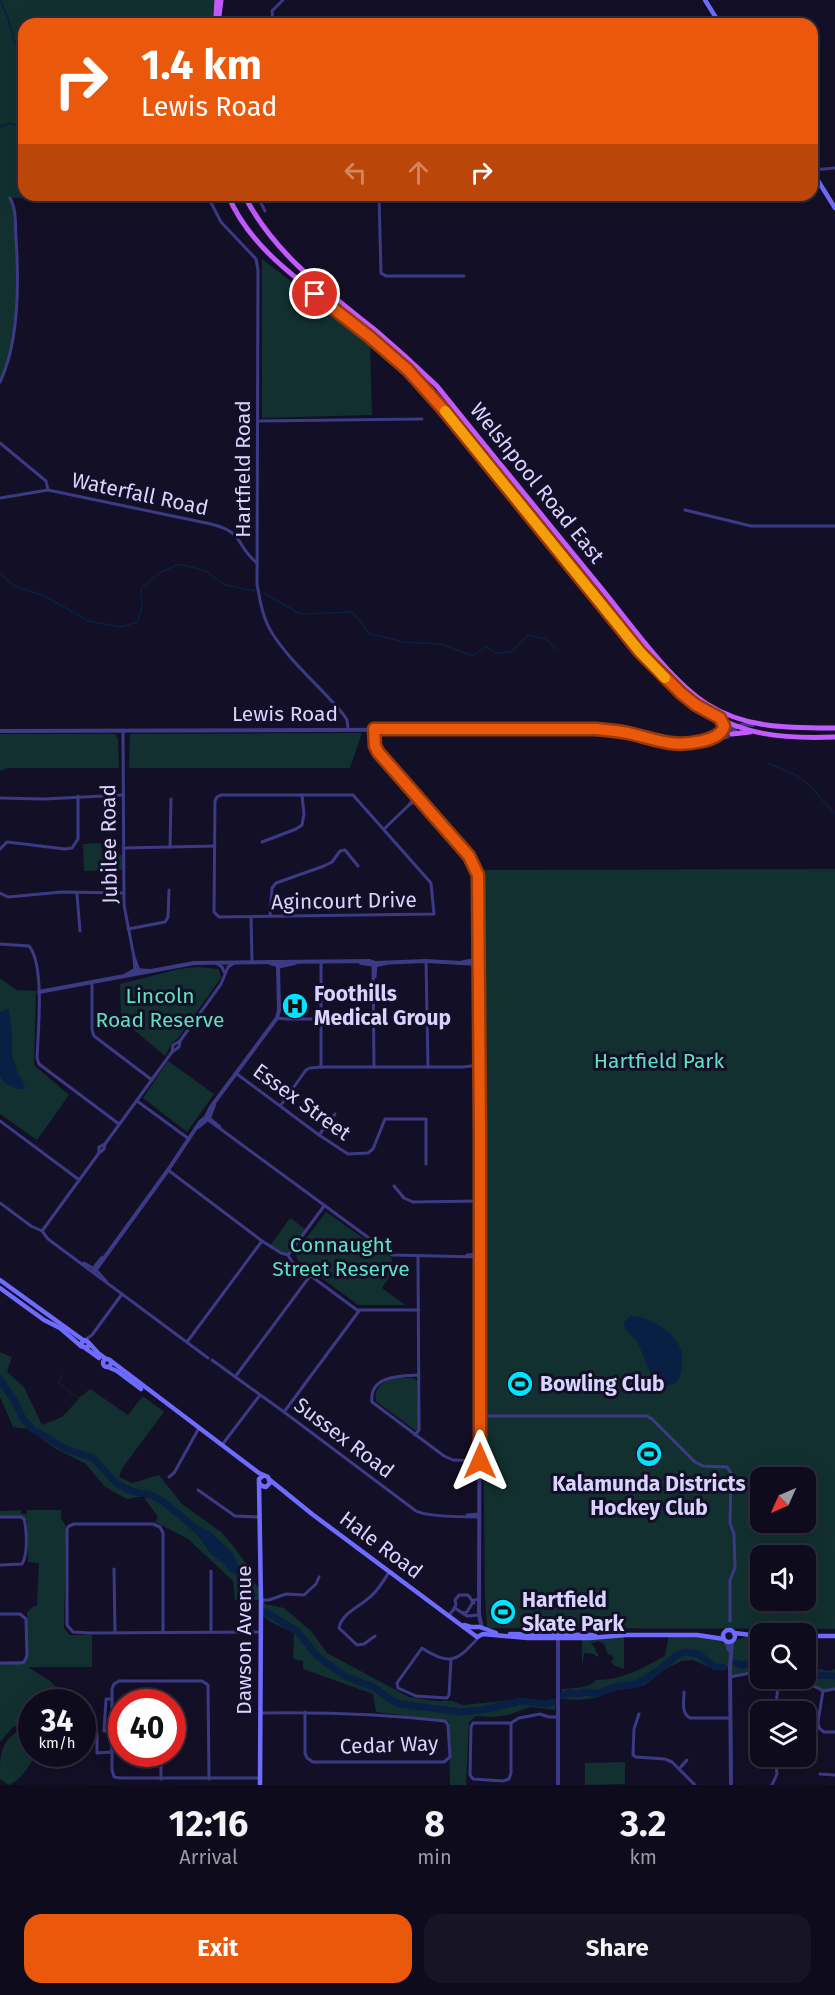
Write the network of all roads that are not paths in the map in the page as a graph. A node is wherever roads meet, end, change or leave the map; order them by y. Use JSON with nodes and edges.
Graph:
{"nodes":[{"id":1,"x":219,"y":0,"type":"edge"},
{"id":2,"x":283,"y":0,"type":"edge"},
{"id":3,"x":705,"y":0,"type":"edge"},
{"id":4,"x":218,"y":18,"type":"edge"},
{"id":5,"x":273,"y":18,"type":"edge"},
{"id":6,"x":716,"y":18,"type":"edge"},
{"id":7,"x":835,"y":168,"type":"edge"},
{"id":8,"x":818,"y":169,"type":"edge"},
{"id":9,"x":818,"y":180,"type":"edge"},
{"id":10,"x":10,"y":198,"type":"dead end"},
{"id":11,"x":210,"y":201,"type":"edge"},
{"id":12,"x":230,"y":201,"type":"edge"},
{"id":13,"x":248,"y":201,"type":"edge"},
{"id":14,"x":260,"y":201,"type":"edge"},
{"id":15,"x":379,"y":201,"type":"edge"},
{"id":16,"x":835,"y":208,"type":"edge"},
{"id":17,"x":265,"y":211,"type":"dead end"},
{"id":18,"x":464,"y":276,"type":"dead end"},
{"id":19,"x":0,"y":382,"type":"edge"},
{"id":20,"x":422,"y":419,"type":"dead end"},
{"id":21,"x":258,"y":421,"type":"junction"},
{"id":22,"x":0,"y":443,"type":"edge"},
{"id":23,"x":48,"y":490,"type":"junction"},
{"id":24,"x":0,"y":498,"type":"edge"},
{"id":25,"x":685,"y":510,"type":"dead end"},
{"id":26,"x":835,"y":526,"type":"edge"},
{"id":27,"x":562,"y":540,"type":"junction"},
{"id":28,"x":555,"y":546,"type":"junction"},
{"id":29,"x":257,"y":564,"type":"junction"},
{"id":30,"x":718,"y":711,"type":"junction"},
{"id":31,"x":720,"y":718,"type":"junction"},
{"id":32,"x":759,"y":724,"type":"junction"},
{"id":33,"x":735,"y":726,"type":"junction"},
{"id":34,"x":835,"y":728,"type":"edge"},
{"id":35,"x":348,"y":729,"type":"junction"},
{"id":36,"x":374,"y":729,"type":"junction"},
{"id":37,"x":123,"y":730,"type":"junction"},
{"id":38,"x":0,"y":731,"type":"edge"},
{"id":39,"x":755,"y":732,"type":"junction"},
{"id":40,"x":732,"y":734,"type":"junction"},
{"id":41,"x":721,"y":735,"type":"junction"},
{"id":42,"x":835,"y":737,"type":"edge"},
{"id":43,"x":713,"y":738,"type":"junction"},
{"id":44,"x":123,"y":795,"type":"junction"},
{"id":45,"x":302,"y":795,"type":"junction"},
{"id":46,"x":78,"y":796,"type":"junction"},
{"id":47,"x":417,"y":797,"type":"junction"},
{"id":48,"x":0,"y":798,"type":"edge"},
{"id":49,"x":171,"y":799,"type":"dead end"},
{"id":50,"x":384,"y":829,"type":"junction"},
{"id":51,"x":262,"y":842,"type":"dead end"},
{"id":52,"x":215,"y":846,"type":"junction"},
{"id":53,"x":170,"y":847,"type":"junction"},
{"id":54,"x":124,"y":848,"type":"junction"},
{"id":55,"x":0,"y":849,"type":"edge"},
{"id":56,"x":358,"y":866,"type":"dead end"},
{"id":57,"x":169,"y":890,"type":"dead end"},
{"id":58,"x":0,"y":893,"type":"edge"},
{"id":59,"x":77,"y":893,"type":"junction"},
{"id":60,"x":124,"y":893,"type":"junction"},
{"id":61,"x":270,"y":916,"type":"junction"},
{"id":62,"x":251,"y":917,"type":"junction"},
{"id":63,"x":128,"y":929,"type":"junction"},
{"id":64,"x":80,"y":931,"type":"dead end"},
{"id":65,"x":0,"y":944,"type":"edge"},
{"id":66,"x":426,"y":961,"type":"junction"},
{"id":67,"x":252,"y":962,"type":"junction"},
{"id":68,"x":321,"y":962,"type":"junction"},
{"id":69,"x":479,"y":962,"type":"junction"},
{"id":70,"x":375,"y":964,"type":"junction"},
{"id":71,"x":279,"y":965,"type":"junction"},
{"id":72,"x":225,"y":967,"type":"junction"},
{"id":73,"x":137,"y":971,"type":"junction"},
{"id":74,"x":92,"y":982,"type":"junction"},
{"id":75,"x":39,"y":992,"type":"junction"},
{"id":76,"x":277,"y":1018,"type":"junction"},
{"id":77,"x":321,"y":1019,"type":"junction"},
{"id":78,"x":321,"y":1067,"type":"junction"},
{"id":79,"x":374,"y":1067,"type":"junction"},
{"id":80,"x":428,"y":1067,"type":"junction"},
{"id":81,"x":479,"y":1067,"type":"junction"},
{"id":82,"x":237,"y":1074,"type":"junction"},
{"id":83,"x":152,"y":1080,"type":"junction"},
{"id":84,"x":137,"y":1101,"type":"junction"},
{"id":85,"x":280,"y":1105,"type":"junction"},
{"id":86,"x":335,"y":1114,"type":"dead end"},
{"id":87,"x":208,"y":1118,"type":"junction"},
{"id":88,"x":0,"y":1121,"type":"edge"},
{"id":89,"x":119,"y":1124,"type":"junction"},
{"id":90,"x":319,"y":1135,"type":"junction"},
{"id":91,"x":189,"y":1139,"type":"junction"},
{"id":92,"x":426,"y":1164,"type":"dead end"},
{"id":93,"x":168,"y":1170,"type":"junction"},
{"id":94,"x":78,"y":1180,"type":"junction"},
{"id":95,"x":394,"y":1186,"type":"dead end"},
{"id":96,"x":480,"y":1201,"type":"junction"},
{"id":97,"x":0,"y":1203,"type":"edge"},
{"id":98,"x":324,"y":1206,"type":"junction"},
{"id":99,"x":42,"y":1231,"type":"junction"},
{"id":100,"x":262,"y":1241,"type":"junction"},
{"id":101,"x":480,"y":1255,"type":"junction"},
{"id":102,"x":288,"y":1256,"type":"junction"},
{"id":103,"x":418,"y":1257,"type":"junction"},
{"id":104,"x":95,"y":1270,"type":"junction"},
{"id":105,"x":310,"y":1276,"type":"junction"},
{"id":106,"x":0,"y":1280,"type":"edge"},
{"id":107,"x":0,"y":1288,"type":"edge"},
{"id":108,"x":122,"y":1294,"type":"junction"},
{"id":109,"x":419,"y":1310,"type":"junction"},
{"id":110,"x":359,"y":1311,"type":"junction"},
{"id":111,"x":87,"y":1342,"type":"junction"},
{"id":112,"x":187,"y":1342,"type":"junction"},
{"id":113,"x":419,"y":1375,"type":"junction"},
{"id":114,"x":235,"y":1377,"type":"junction"},
{"id":115,"x":260,"y":1395,"type":"junction"},
{"id":116,"x":284,"y":1412,"type":"junction"},
{"id":117,"x":480,"y":1416,"type":"junction"},
{"id":118,"x":199,"y":1429,"type":"junction"},
{"id":119,"x":415,"y":1435,"type":"junction"},
{"id":120,"x":222,"y":1446,"type":"junction"},
{"id":121,"x":479,"y":1459,"type":"junction"},
{"id":122,"x":169,"y":1477,"type":"dead end"},
{"id":123,"x":261,"y":1479,"type":"junction"},
{"id":124,"x":268,"y":1484,"type":"junction"},
{"id":125,"x":198,"y":1491,"type":"dead end"},
{"id":126,"x":259,"y":1495,"type":"junction"},
{"id":127,"x":479,"y":1516,"type":"junction"},
{"id":128,"x":0,"y":1517,"type":"edge"},
{"id":129,"x":259,"y":1517,"type":"junction"},
{"id":130,"x":0,"y":1565,"type":"edge"},
{"id":131,"x":114,"y":1569,"type":"dead end"},
{"id":132,"x":211,"y":1572,"type":"dead end"},
{"id":133,"x":389,"y":1572,"type":"junction"},
{"id":134,"x":319,"y":1577,"type":"dead end"},
{"id":135,"x":261,"y":1600,"type":"junction"},
{"id":136,"x":476,"y":1600,"type":"junction"},
{"id":137,"x":453,"y":1609,"type":"junction"},
{"id":138,"x":462,"y":1612,"type":"junction"},
{"id":139,"x":0,"y":1614,"type":"edge"},
{"id":140,"x":449,"y":1615,"type":"junction"},
{"id":141,"x":472,"y":1615,"type":"junction"},
{"id":142,"x":479,"y":1616,"type":"junction"},
{"id":143,"x":730,"y":1620,"type":"dead end"},
{"id":144,"x":478,"y":1631,"type":"junction"},
{"id":145,"x":164,"y":1632,"type":"junction"},
{"id":146,"x":211,"y":1632,"type":"junction"},
{"id":147,"x":261,"y":1632,"type":"junction"},
{"id":148,"x":725,"y":1632,"type":"junction"},
{"id":149,"x":116,"y":1633,"type":"junction"},
{"id":150,"x":375,"y":1636,"type":"dead end"},
{"id":151,"x":558,"y":1636,"type":"junction"},
{"id":152,"x":711,"y":1636,"type":"junction"},
{"id":153,"x":750,"y":1636,"type":"edge"},
{"id":154,"x":816,"y":1636,"type":"edge"},
{"id":155,"x":835,"y":1636,"type":"edge"},
{"id":156,"x":730,"y":1638,"type":"junction"},
{"id":157,"x":451,"y":1659,"type":"junction"},
{"id":158,"x":0,"y":1663,"type":"edge"},
{"id":159,"x":750,"y":1673,"type":"edge"},
{"id":160,"x":730,"y":1677,"type":"junction"},
{"id":161,"x":212,"y":1681,"type":"dead end"},
{"id":162,"x":208,"y":1685,"type":"junction"},
{"id":163,"x":816,"y":1688,"type":"edge"},
{"id":164,"x":112,"y":1689,"type":"edge"},
{"id":165,"x":835,"y":1689,"type":"edge"},
{"id":166,"x":823,"y":1691,"type":"junction"},
{"id":167,"x":684,"y":1692,"type":"dead end"},
{"id":168,"x":108,"y":1699,"type":"edge"},
{"id":169,"x":305,"y":1712,"type":"junction"},
{"id":170,"x":260,"y":1713,"type":"junction"},
{"id":171,"x":639,"y":1714,"type":"dead end"},
{"id":172,"x":558,"y":1717,"type":"junction"},
{"id":173,"x":730,"y":1718,"type":"junction"},
{"id":174,"x":511,"y":1723,"type":"junction"},
{"id":175,"x":108,"y":1731,"type":"edge"},
{"id":176,"x":835,"y":1732,"type":"edge"},
{"id":177,"x":97,"y":1734,"type":"dead end"},
{"id":178,"x":108,"y":1752,"type":"edge"},
{"id":179,"x":687,"y":1760,"type":"dead end"},
{"id":180,"x":113,"y":1767,"type":"edge"},
{"id":181,"x":161,"y":1767,"type":"edge"},
{"id":182,"x":776,"y":1767,"type":"edge"},
{"id":183,"x":678,"y":1769,"type":"junction"},
{"id":184,"x":820,"y":1774,"type":"dead end"},
{"id":185,"x":835,"y":1775,"type":"edge"},
{"id":186,"x":260,"y":1778,"type":"junction"},
{"id":187,"x":161,"y":1779,"type":"junction"},
{"id":188,"x":209,"y":1779,"type":"junction"},
{"id":189,"x":260,"y":1785,"type":"edge"},
{"id":190,"x":558,"y":1785,"type":"edge"},
{"id":191,"x":695,"y":1785,"type":"edge"},
{"id":192,"x":730,"y":1785,"type":"edge"},
{"id":193,"x":772,"y":1785,"type":"edge"}],
"edges":[{"from":1,"to":4,"type":"main road"},
{"from":2,"to":5,"type":"street"},
{"from":3,"to":6,"type":"main road"},
{"from":7,"to":8,"type":"street"},
{"from":9,"to":16,"type":"main road"},
{"from":10,"to":19,"type":"street"},
{"from":11,"to":21,"type":"street","name":"Hartfield Road"},
{"from":12,"to":28,"type":"main road","name":"Welshpool Road East"},
{"from":13,"to":27,"type":"main road","name":"Welshpool Road East"},
{"from":14,"to":17,"type":"street"},
{"from":15,"to":18,"type":"street"},
{"from":20,"to":21,"type":"street"},
{"from":21,"to":29,"type":"street","name":"Hartfield Road"},
{"from":22,"to":23,"type":"street"},
{"from":23,"to":24,"type":"street","name":"Waterfall Road"},
{"from":23,"to":29,"type":"street","name":"Waterfall Road"},
{"from":25,"to":26,"type":"street"},
{"from":27,"to":28,"type":"main road"},
{"from":27,"to":30,"type":"main road","name":"Welshpool Road East"},
{"from":28,"to":31,"type":"main road","name":"Welshpool Road East"},
{"from":29,"to":35,"type":"street","name":"Hartfield Road"},
{"from":30,"to":32,"type":"main road","name":"Welshpool Road East"},
{"from":30,"to":33,"type":"street"},
{"from":31,"to":33,"type":"main road","name":"Welshpool Road East"},
{"from":31,"to":41,"type":"main road"},
{"from":32,"to":33,"type":"street","name":"Lewis Road"},
{"from":32,"to":34,"type":"main road","name":"Welshpool Road East"},
{"from":33,"to":39,"type":"main road","name":"Welshpool Road East"},
{"from":33,"to":40,"type":"street"},
{"from":33,"to":41,"type":"street","name":"Lewis Road"},
{"from":35,"to":36,"type":"street","name":"Lewis Road"},
{"from":35,"to":37,"type":"street","name":"Lewis Road"},
{"from":36,"to":43,"type":"street","name":"Lewis Road"},
{"from":36,"to":47,"type":"street"},
{"from":37,"to":38,"type":"street","name":"Lewis Road"},
{"from":37,"to":44,"type":"street","name":"Jubilee Road"},
{"from":39,"to":40,"type":"main road"},
{"from":39,"to":42,"type":"main road","name":"Welshpool Road East"},
{"from":40,"to":43,"type":"street","name":"Lewis Road"},
{"from":41,"to":43,"type":"street","name":"Lewis Road"},
{"from":44,"to":46,"type":"street"},
{"from":44,"to":54,"type":"street","name":"Jubilee Road"},
{"from":45,"to":50,"type":"street","name":"Agincourt Drive"},
{"from":45,"to":51,"type":"street"},
{"from":45,"to":52,"type":"street","name":"Agincourt Drive"},
{"from":46,"to":48,"type":"street"},
{"from":46,"to":55,"type":"street"},
{"from":47,"to":50,"type":"street"},
{"from":47,"to":69,"type":"street"},
{"from":49,"to":53,"type":"street"},
{"from":50,"to":61,"type":"street","name":"Agincourt Drive"},
{"from":52,"to":53,"type":"street"},
{"from":52,"to":62,"type":"street","name":"Agincourt Drive"},
{"from":53,"to":54,"type":"street"},
{"from":54,"to":60,"type":"street","name":"Jubilee Road"},
{"from":56,"to":61,"type":"street"},
{"from":57,"to":63,"type":"street"},
{"from":58,"to":59,"type":"street"},
{"from":59,"to":60,"type":"street"},
{"from":59,"to":64,"type":"street"},
{"from":60,"to":63,"type":"street","name":"Jubilee Road"},
{"from":61,"to":62,"type":"street","name":"Agincourt Drive"},
{"from":62,"to":67,"type":"street"},
{"from":63,"to":73,"type":"street","name":"Jubilee Road"},
{"from":65,"to":75,"type":"street"},
{"from":66,"to":69,"type":"street"},
{"from":66,"to":70,"type":"street"},
{"from":66,"to":80,"type":"street"},
{"from":67,"to":71,"type":"street"},
{"from":67,"to":72,"type":"street"},
{"from":68,"to":70,"type":"street"},
{"from":68,"to":71,"type":"street"},
{"from":68,"to":77,"type":"street"},
{"from":69,"to":81,"type":"street"},
{"from":70,"to":79,"type":"street"},
{"from":71,"to":76,"type":"street"},
{"from":72,"to":73,"type":"street"},
{"from":72,"to":83,"type":"street"},
{"from":73,"to":74,"type":"street"},
{"from":74,"to":75,"type":"street"},
{"from":74,"to":83,"type":"street"},
{"from":75,"to":89,"type":"street"},
{"from":76,"to":77,"type":"street"},
{"from":76,"to":82,"type":"street"},
{"from":77,"to":78,"type":"street"},
{"from":78,"to":79,"type":"street"},
{"from":78,"to":85,"type":"street"},
{"from":79,"to":80,"type":"street"},
{"from":80,"to":81,"type":"street"},
{"from":81,"to":96,"type":"street"},
{"from":82,"to":85,"type":"street","name":"Essex Street"},
{"from":82,"to":87,"type":"street"},
{"from":83,"to":84,"type":"street"},
{"from":84,"to":89,"type":"street"},
{"from":84,"to":91,"type":"street"},
{"from":85,"to":90,"type":"street","name":"Essex Street"},
{"from":86,"to":90,"type":"street"},
{"from":87,"to":91,"type":"street"},
{"from":87,"to":98,"type":"street"},
{"from":88,"to":94,"type":"street"},
{"from":89,"to":94,"type":"street"},
{"from":90,"to":92,"type":"street","name":"Essex Street"},
{"from":91,"to":93,"type":"street"},
{"from":93,"to":100,"type":"street"},
{"from":93,"to":104,"type":"street"},
{"from":94,"to":99,"type":"street"},
{"from":95,"to":96,"type":"street"},
{"from":96,"to":101,"type":"street"},
{"from":97,"to":99,"type":"street","name":"Sussex Road"},
{"from":98,"to":102,"type":"street"},
{"from":98,"to":103,"type":"street"},
{"from":99,"to":104,"type":"street","name":"Sussex Road"},
{"from":100,"to":102,"type":"street"},
{"from":100,"to":112,"type":"street"},
{"from":101,"to":103,"type":"street"},
{"from":101,"to":117,"type":"street"},
{"from":102,"to":105,"type":"street"},
{"from":103,"to":109,"type":"street"},
{"from":104,"to":108,"type":"street","name":"Sussex Road"},
{"from":105,"to":110,"type":"street"},
{"from":105,"to":114,"type":"street"},
{"from":106,"to":111,"type":"main road"},
{"from":107,"to":111,"type":"main road"},
{"from":108,"to":111,"type":"street"},
{"from":108,"to":112,"type":"street","name":"Sussex Road"},
{"from":109,"to":110,"type":"street"},
{"from":109,"to":113,"type":"street"},
{"from":110,"to":116,"type":"street"},
{"from":111,"to":118,"type":"main road"},
{"from":112,"to":114,"type":"street","name":"Sussex Road"},
{"from":113,"to":119,"type":"street"},
{"from":113,"to":119,"type":"street"},
{"from":114,"to":115,"type":"street","name":"Sussex Road"},
{"from":115,"to":116,"type":"street","name":"Sussex Road"},
{"from":115,"to":120,"type":"street"},
{"from":116,"to":127,"type":"street","name":"Sussex Road"},
{"from":117,"to":121,"type":"street"},
{"from":117,"to":143,"type":"street"},
{"from":118,"to":120,"type":"main road"},
{"from":118,"to":122,"type":"street"},
{"from":119,"to":121,"type":"street"},
{"from":120,"to":123,"type":"main road"},
{"from":121,"to":127,"type":"street"},
{"from":123,"to":124,"type":"main road"},
{"from":123,"to":124,"type":"main road"},
{"from":123,"to":126,"type":"main road","name":"Dawson Avenue"},
{"from":124,"to":126,"type":"main road"},
{"from":124,"to":133,"type":"main road","name":"Hale Road"},
{"from":125,"to":129,"type":"street"},
{"from":126,"to":129,"type":"main road","name":"Dawson Avenue"},
{"from":127,"to":136,"type":"street"},
{"from":128,"to":130,"type":"street"},
{"from":129,"to":135,"type":"main road","name":"Dawson Avenue"},
{"from":131,"to":149,"type":"street"},
{"from":132,"to":146,"type":"street"},
{"from":133,"to":140,"type":"main road","name":"Hale Road"},
{"from":133,"to":150,"type":"street"},
{"from":134,"to":135,"type":"street"},
{"from":135,"to":147,"type":"main road","name":"Dawson Avenue"},
{"from":136,"to":137,"type":"street"},
{"from":136,"to":138,"type":"street"},
{"from":136,"to":141,"type":"street"},
{"from":136,"to":142,"type":"street"},
{"from":137,"to":138,"type":"street"},
{"from":137,"to":140,"type":"street"},
{"from":138,"to":141,"type":"street"},
{"from":139,"to":158,"type":"street"},
{"from":140,"to":144,"type":"main road","name":"Hale Road"},
{"from":141,"to":142,"type":"street"},
{"from":142,"to":144,"type":"street"},
{"from":144,"to":151,"type":"main road"},
{"from":144,"to":157,"type":"street"},
{"from":145,"to":146,"type":"street"},
{"from":145,"to":149,"type":"street"},
{"from":145,"to":149,"type":"street"},
{"from":146,"to":147,"type":"street"},
{"from":147,"to":170,"type":"main road","name":"Dawson Avenue"},
{"from":148,"to":152,"type":"main road"},
{"from":148,"to":156,"type":"main road"},
{"from":148,"to":156,"type":"main road"},
{"from":151,"to":152,"type":"main road"},
{"from":151,"to":172,"type":"street"},
{"from":152,"to":156,"type":"main road"},
{"from":153,"to":156,"type":"main road"},
{"from":154,"to":155,"type":"main road"},
{"from":156,"to":160,"type":"street"},
{"from":157,"to":157,"type":"street"},
{"from":159,"to":160,"type":"street"},
{"from":160,"to":173,"type":"street"},
{"from":161,"to":162,"type":"street"},
{"from":162,"to":164,"type":"street"},
{"from":162,"to":188,"type":"street"},
{"from":163,"to":166,"type":"street"},
{"from":165,"to":166,"type":"street"},
{"from":166,"to":176,"type":"street"},
{"from":167,"to":173,"type":"street"},
{"from":168,"to":175,"type":"street"},
{"from":169,"to":169,"type":"street","name":"Cedar Way"},
{"from":169,"to":170,"type":"street","name":"Cedar Way"},
{"from":170,"to":186,"type":"main road","name":"Dawson Avenue"},
{"from":171,"to":183,"type":"street"},
{"from":172,"to":174,"type":"street"},
{"from":172,"to":190,"type":"street"},
{"from":173,"to":192,"type":"street"},
{"from":174,"to":174,"type":"street"},
{"from":177,"to":178,"type":"street"},
{"from":179,"to":183,"type":"street"},
{"from":180,"to":187,"type":"street"},
{"from":181,"to":187,"type":"street"},
{"from":182,"to":193,"type":"street"},
{"from":183,"to":191,"type":"street"},
{"from":184,"to":185,"type":"street"},
{"from":186,"to":188,"type":"street"},
{"from":186,"to":189,"type":"main road","name":"Dawson Avenue"},
{"from":187,"to":188,"type":"street"}]}
